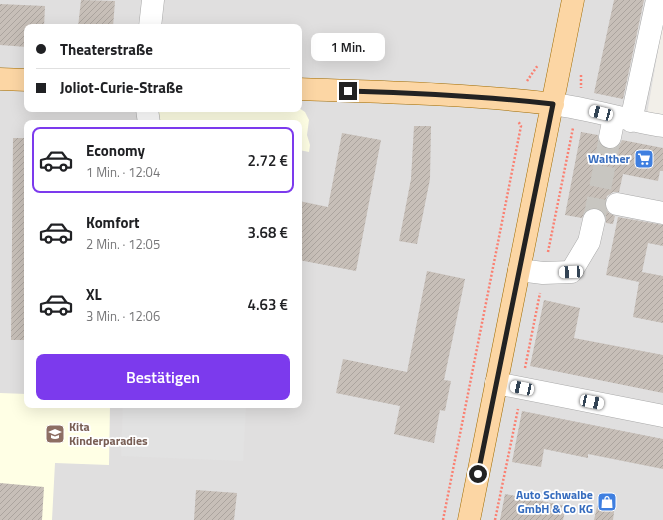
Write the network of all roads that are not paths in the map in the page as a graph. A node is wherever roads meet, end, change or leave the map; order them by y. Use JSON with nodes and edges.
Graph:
{"nodes":[{"id":1,"x":153,"y":0,"type":"edge"},
{"id":2,"x":573,"y":0,"type":"edge"},
{"id":3,"x":658,"y":0,"type":"edge"},
{"id":4,"x":150,"y":24,"type":"edge"},
{"id":5,"x":0,"y":79,"type":"edge"},
{"id":6,"x":24,"y":80,"type":"edge"},
{"id":7,"x":302,"y":89,"type":"edge"},
{"id":8,"x":553,"y":104,"type":"junction"},
{"id":9,"x":619,"y":125,"type":"junction"},
{"id":10,"x":663,"y":126,"type":"edge"},
{"id":11,"x":617,"y":204,"type":"dead end"},
{"id":12,"x":663,"y":213,"type":"edge"},
{"id":13,"x":594,"y":220,"type":"tunnel mouth"},
{"id":14,"x":519,"y":270,"type":"junction"},
{"id":15,"x":496,"y":383,"type":"junction"},
{"id":16,"x":663,"y":416,"type":"edge"},
{"id":17,"x":469,"y":520,"type":"edge"}],
"edges":[{"from":1,"to":4,"type":"street"},
{"from":2,"to":8,"type":"main road"},
{"from":3,"to":9,"type":"street"},
{"from":5,"to":6,"type":"main road"},
{"from":7,"to":8,"type":"main road"},
{"from":8,"to":9,"type":"street"},
{"from":8,"to":14,"type":"main road"},
{"from":9,"to":10,"type":"street"},
{"from":11,"to":12,"type":"street"},
{"from":13,"to":14,"type":"street"},
{"from":14,"to":15,"type":"main road"},
{"from":15,"to":16,"type":"street"},
{"from":15,"to":17,"type":"main road"}]}
